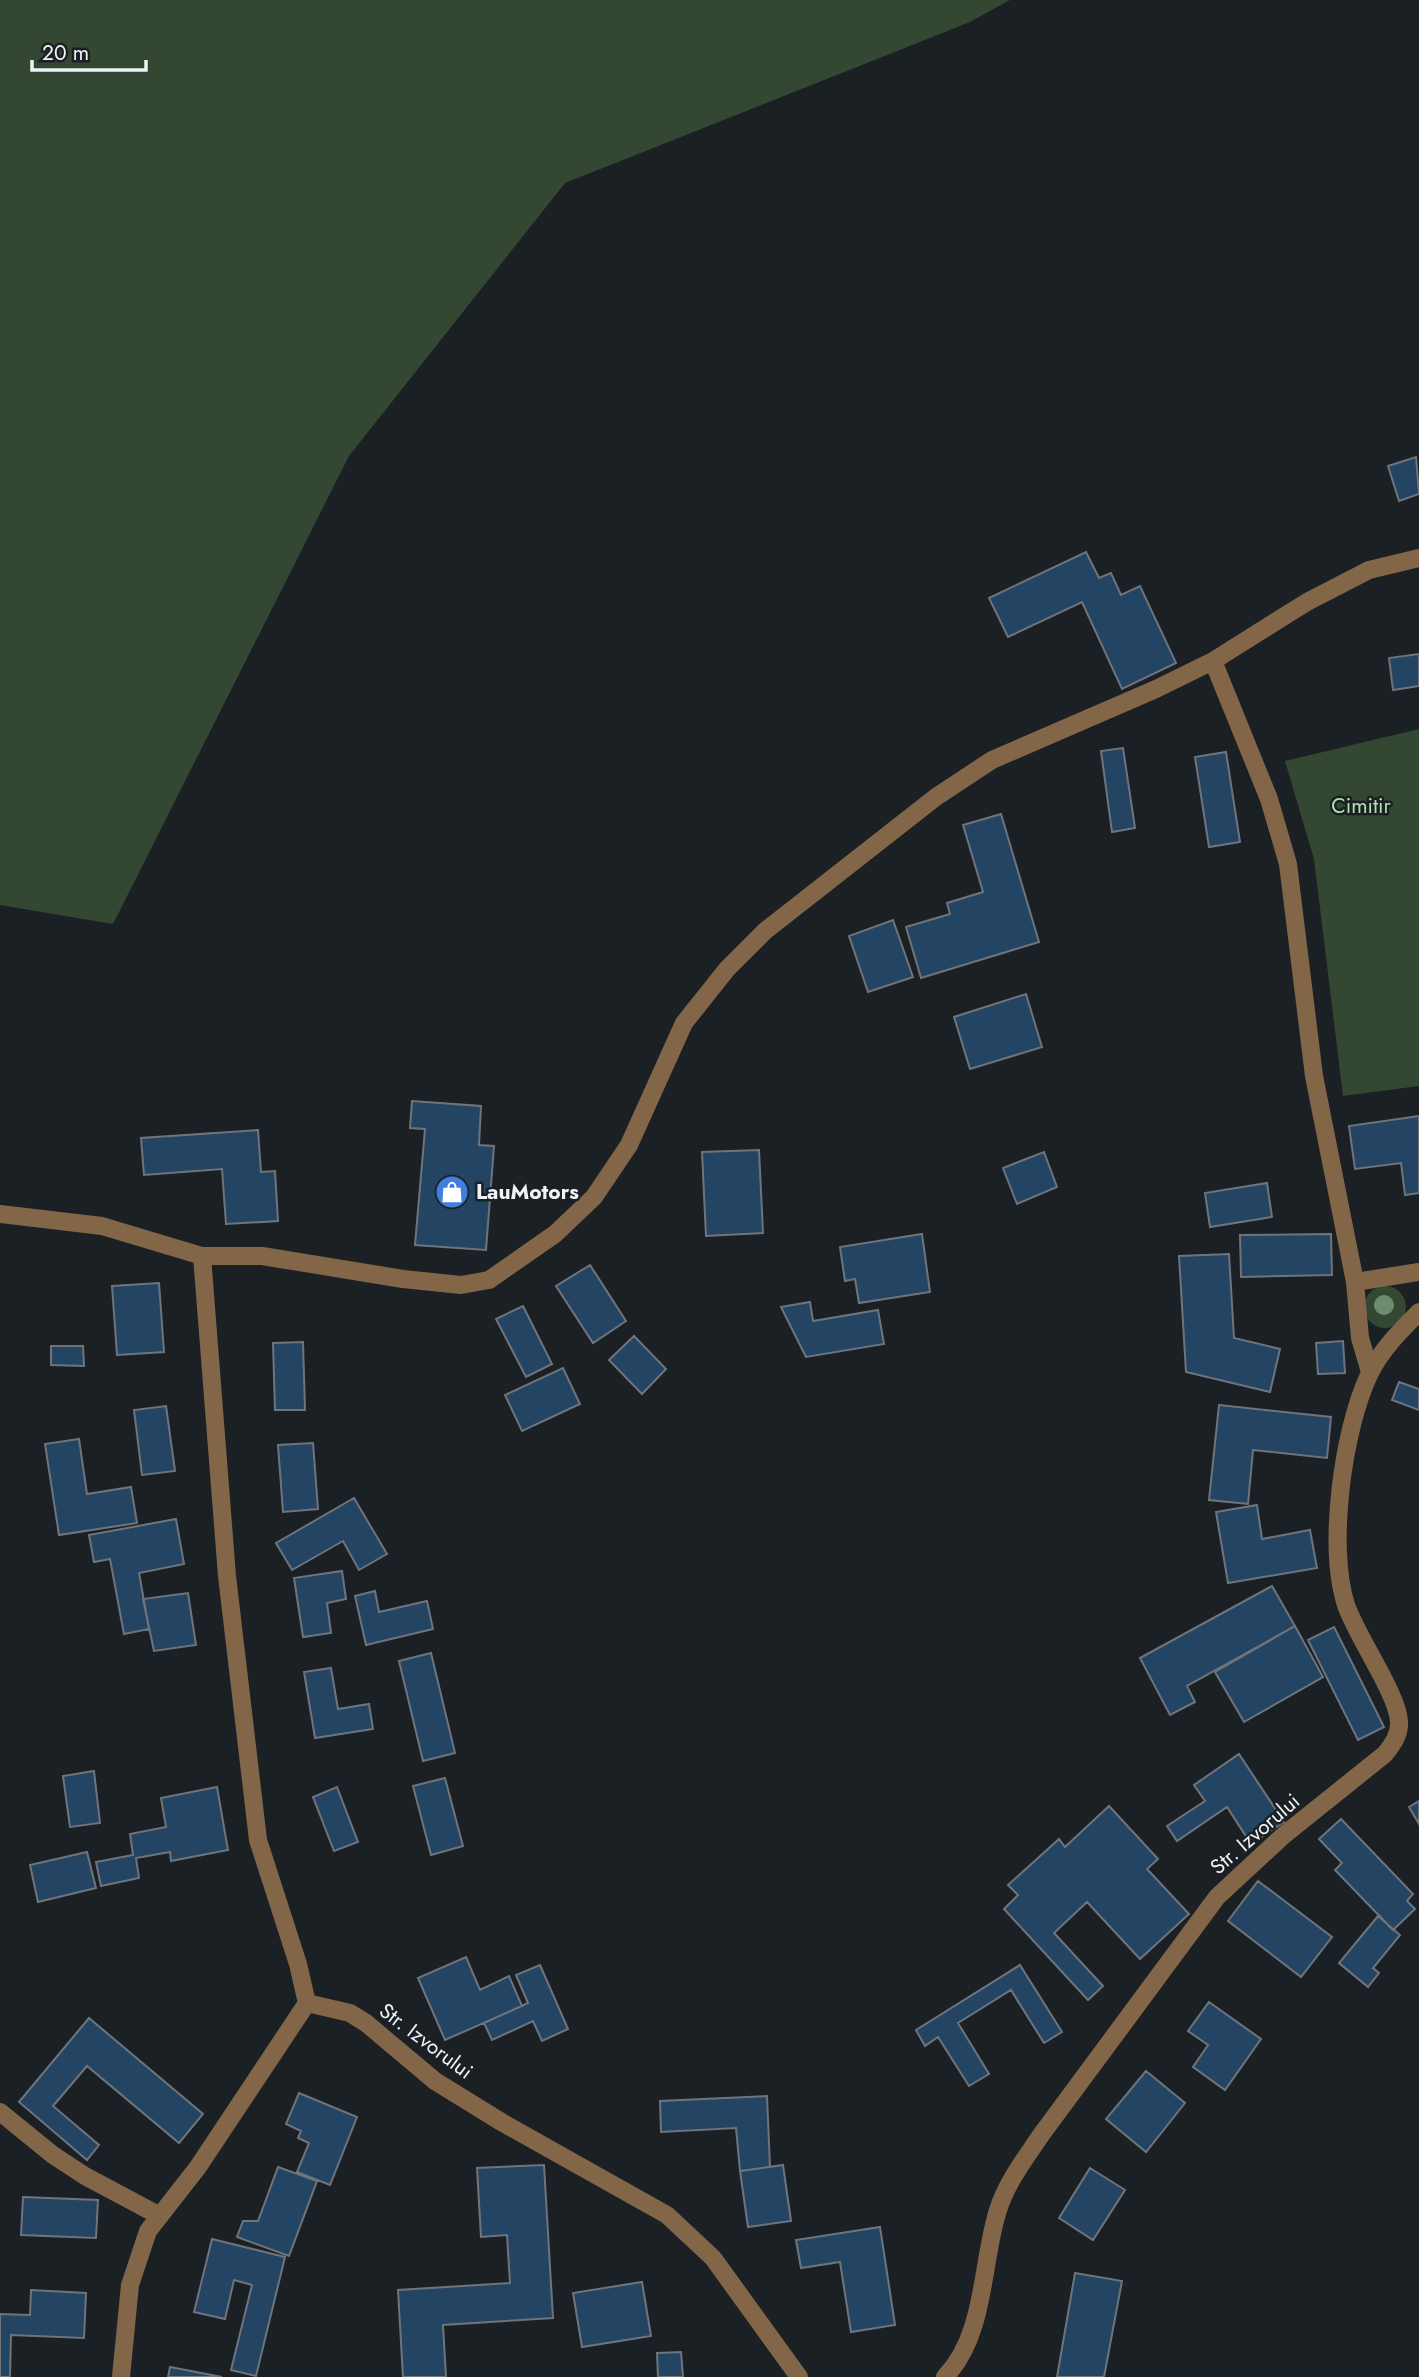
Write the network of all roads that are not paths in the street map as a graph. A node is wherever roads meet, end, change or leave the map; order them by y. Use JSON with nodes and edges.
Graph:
{"nodes":[{"id":1,"x":1419,"y":558,"type":"edge"},
{"id":2,"x":1213,"y":661,"type":"junction"},
{"id":3,"x":0,"y":1214,"type":"edge"},
{"id":4,"x":202,"y":1256,"type":"junction"},
{"id":5,"x":1419,"y":1272,"type":"edge"},
{"id":6,"x":1356,"y":1282,"type":"junction"},
{"id":7,"x":1419,"y":1312,"type":"edge"},
{"id":8,"x":1370,"y":1372,"type":"junction"},
{"id":9,"x":307,"y":2003,"type":"junction"},
{"id":10,"x":0,"y":2112,"type":"edge"},
{"id":11,"x":160,"y":2216,"type":"junction"},
{"id":12,"x":121,"y":2377,"type":"edge"},
{"id":13,"x":799,"y":2377,"type":"edge"},
{"id":14,"x":944,"y":2377,"type":"edge"}],
"edges":[{"from":1,"to":2,"type":"street"},
{"from":2,"to":4,"type":"street"},
{"from":2,"to":6,"type":"street"},
{"from":3,"to":4,"type":"street"},
{"from":4,"to":9,"type":"street"},
{"from":5,"to":6,"type":"street"},
{"from":6,"to":8,"type":"street"},
{"from":7,"to":8,"type":"street","name":"Str. Izvorului"},
{"from":8,"to":14,"type":"street","name":"Str. Izvorului"},
{"from":9,"to":11,"type":"street"},
{"from":9,"to":13,"type":"street","name":"Str. Izvorului"},
{"from":10,"to":11,"type":"street"},
{"from":11,"to":12,"type":"street"}]}
